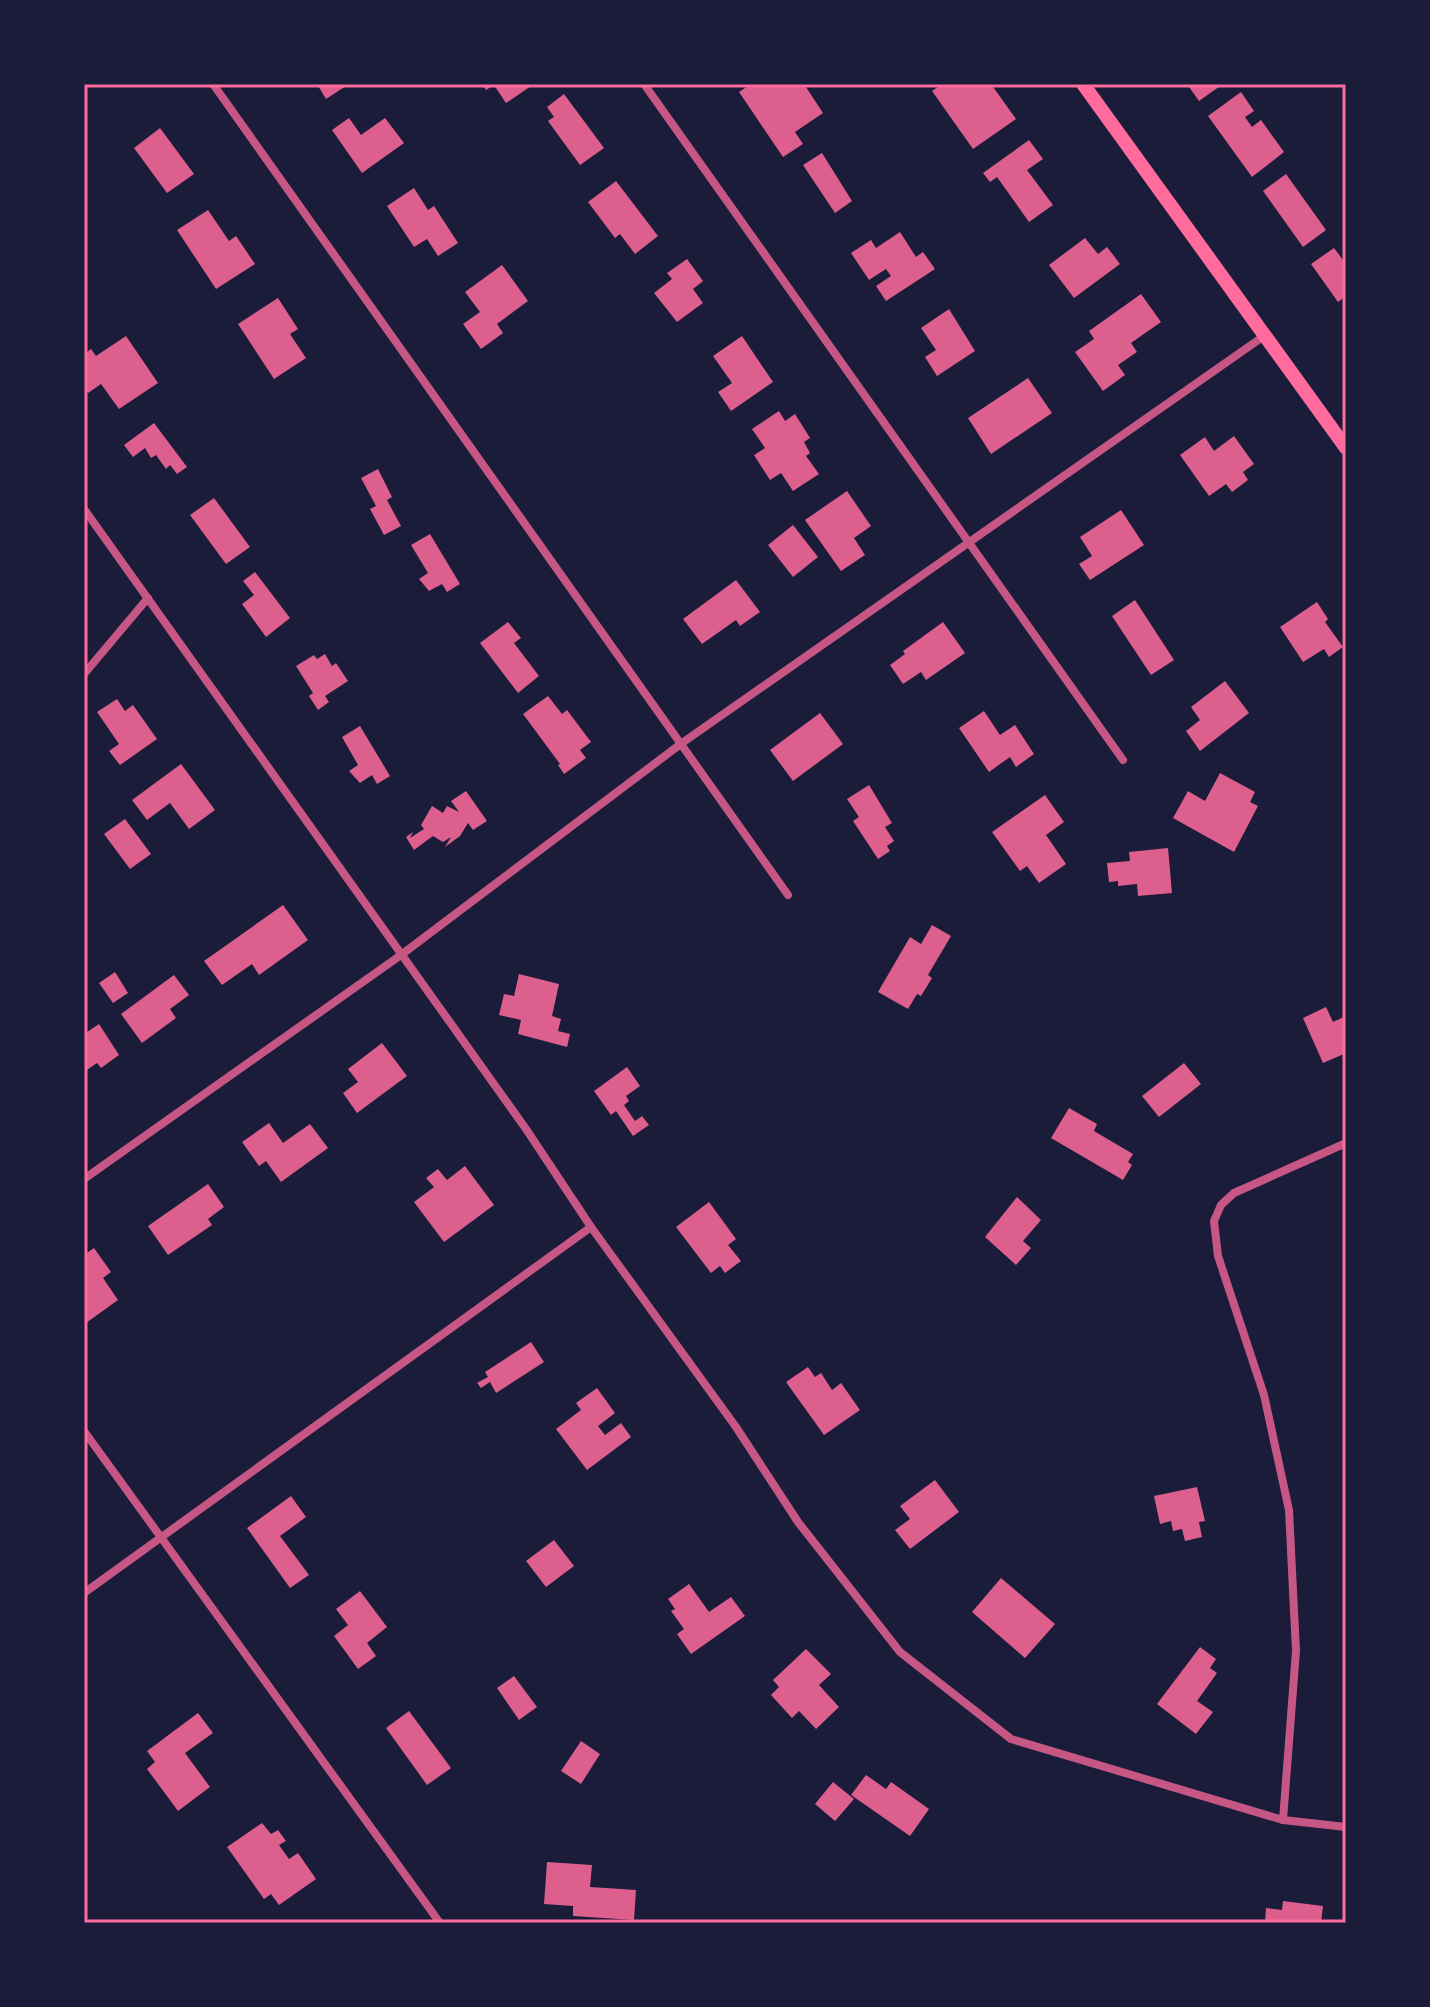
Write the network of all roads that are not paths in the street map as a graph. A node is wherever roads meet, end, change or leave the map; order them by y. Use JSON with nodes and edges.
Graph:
{"nodes":[{"id":1,"x":213,"y":84,"type":"edge"},
{"id":2,"x":644,"y":84,"type":"edge"},
{"id":3,"x":1083,"y":84,"type":"edge"},
{"id":4,"x":1264,"y":336,"type":"junction"},
{"id":5,"x":1346,"y":448,"type":"edge"},
{"id":6,"x":84,"y":509,"type":"edge"},
{"id":7,"x":969,"y":541,"type":"junction"},
{"id":8,"x":148,"y":598,"type":"junction"},
{"id":9,"x":84,"y":674,"type":"edge"},
{"id":10,"x":682,"y":743,"type":"junction"},
{"id":11,"x":1123,"y":760,"type":"dead end"},
{"id":12,"x":788,"y":895,"type":"dead end"},
{"id":13,"x":401,"y":955,"type":"junction"},
{"id":14,"x":1346,"y":1143,"type":"edge"},
{"id":15,"x":84,"y":1179,"type":"edge"},
{"id":16,"x":591,"y":1227,"type":"junction"},
{"id":17,"x":84,"y":1431,"type":"edge"},
{"id":18,"x":162,"y":1539,"type":"junction"},
{"id":19,"x":84,"y":1593,"type":"edge"},
{"id":20,"x":1283,"y":1820,"type":"junction"},
{"id":21,"x":1346,"y":1827,"type":"edge"},
{"id":22,"x":440,"y":1923,"type":"edge"}],
"edges":[{"from":1,"to":10,"type":"street"},
{"from":2,"to":7,"type":"street"},
{"from":3,"to":4,"type":"main road"},
{"from":4,"to":5,"type":"main road"},
{"from":4,"to":7,"type":"street"},
{"from":6,"to":8,"type":"street"},
{"from":7,"to":10,"type":"street"},
{"from":7,"to":11,"type":"street"},
{"from":8,"to":9,"type":"street"},
{"from":8,"to":13,"type":"street"},
{"from":10,"to":12,"type":"street"},
{"from":10,"to":13,"type":"street"},
{"from":13,"to":15,"type":"street"},
{"from":13,"to":16,"type":"street"},
{"from":14,"to":20,"type":"street"},
{"from":16,"to":18,"type":"street"},
{"from":16,"to":20,"type":"street"},
{"from":17,"to":18,"type":"street"},
{"from":18,"to":19,"type":"street"},
{"from":18,"to":22,"type":"street"},
{"from":20,"to":21,"type":"street"}]}
